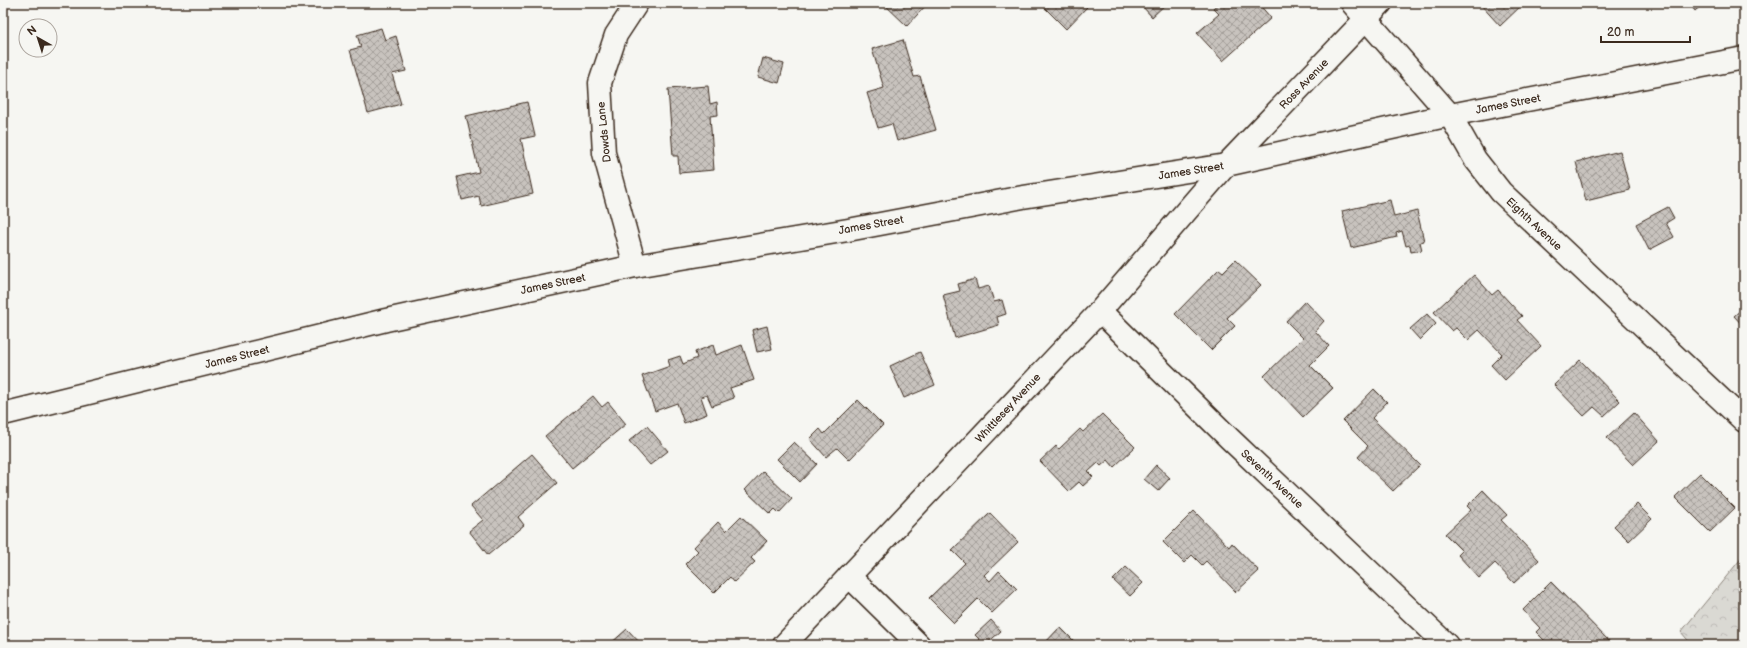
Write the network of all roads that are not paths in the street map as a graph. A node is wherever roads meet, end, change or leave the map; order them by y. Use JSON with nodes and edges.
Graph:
{"nodes":[{"id":1,"x":637,"y":3,"type":"edge"},
{"id":2,"x":1381,"y":3,"type":"edge"},
{"id":3,"x":1359,"y":11,"type":"edge"},
{"id":4,"x":1744,"y":58,"type":"edge"},
{"id":5,"x":1450,"y":115,"type":"junction"},
{"id":6,"x":1226,"y":165,"type":"junction"},
{"id":7,"x":635,"y":266,"type":"junction"},
{"id":8,"x":1100,"y":311,"type":"junction"},
{"id":9,"x":3,"y":414,"type":"edge"},
{"id":10,"x":1744,"y":421,"type":"edge"},
{"id":11,"x":849,"y":576,"type":"junction"},
{"id":12,"x":784,"y":645,"type":"edge"},
{"id":13,"x":919,"y":645,"type":"edge"},
{"id":14,"x":1447,"y":645,"type":"edge"}],
"edges":[{"from":1,"to":7,"type":"street","name":"Dowds Lane"},
{"from":2,"to":3,"type":"street","name":"Ross Avenue"},
{"from":3,"to":5,"type":"street","name":"Eighth Avenue"},
{"from":3,"to":6,"type":"street","name":"Ross Avenue"},
{"from":4,"to":5,"type":"street","name":"James Street"},
{"from":5,"to":6,"type":"street","name":"James Street"},
{"from":5,"to":10,"type":"street","name":"Eighth Avenue"},
{"from":6,"to":7,"type":"street","name":"James Street"},
{"from":6,"to":8,"type":"street","name":"Whittlesey Avenue"},
{"from":7,"to":9,"type":"street","name":"James Street"},
{"from":8,"to":11,"type":"street","name":"Whittlesey Avenue"},
{"from":8,"to":14,"type":"street","name":"Seventh Avenue"},
{"from":11,"to":12,"type":"street","name":"Whittlesey Avenue"},
{"from":11,"to":13,"type":"street"}]}
